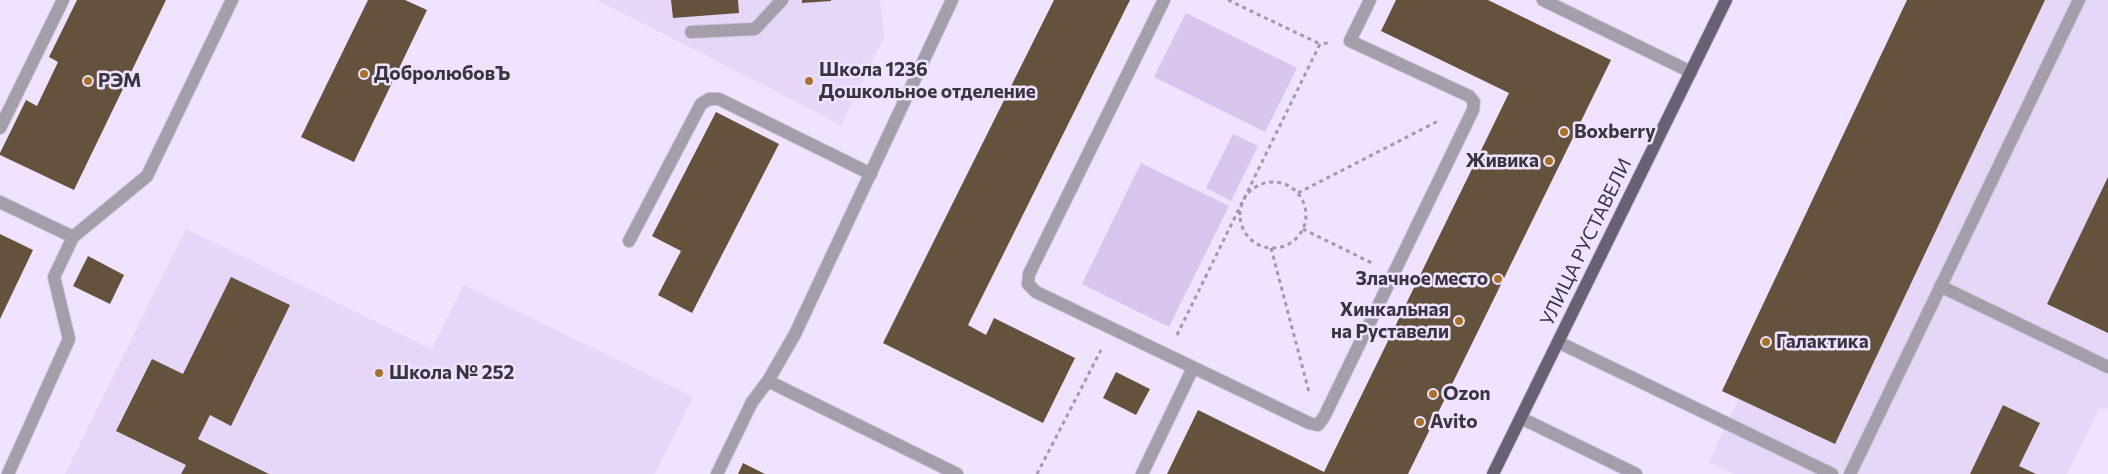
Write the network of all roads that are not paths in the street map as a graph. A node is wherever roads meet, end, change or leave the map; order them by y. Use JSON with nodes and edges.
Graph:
{"nodes":[{"id":1,"x":63,"y":0,"type":"edge"},
{"id":2,"x":232,"y":0,"type":"edge"},
{"id":3,"x":782,"y":0,"type":"edge"},
{"id":4,"x":952,"y":0,"type":"edge"},
{"id":5,"x":1164,"y":0,"type":"edge"},
{"id":6,"x":1370,"y":0,"type":"edge"},
{"id":7,"x":1543,"y":0,"type":"edge"},
{"id":8,"x":1726,"y":0,"type":"edge"},
{"id":9,"x":2079,"y":0,"type":"edge"},
{"id":10,"x":691,"y":32,"type":"dead end"},
{"id":11,"x":1691,"y":72,"type":"junction"},
{"id":12,"x":0,"y":128,"type":"edge"},
{"id":13,"x":871,"y":174,"type":"junction"},
{"id":14,"x":0,"y":202,"type":"edge"},
{"id":15,"x":73,"y":237,"type":"junction"},
{"id":16,"x":630,"y":241,"type":"dead end"},
{"id":17,"x":1940,"y":286,"type":"junction"},
{"id":18,"x":1558,"y":342,"type":"junction"},
{"id":19,"x":2108,"y":367,"type":"edge"},
{"id":20,"x":1193,"y":368,"type":"junction"},
{"id":21,"x":768,"y":381,"type":"junction"},
{"id":22,"x":1521,"y":418,"type":"junction"},
{"id":23,"x":8,"y":474,"type":"edge"},
{"id":24,"x":717,"y":474,"type":"edge"},
{"id":25,"x":957,"y":474,"type":"edge"},
{"id":26,"x":1142,"y":474,"type":"edge"},
{"id":27,"x":1493,"y":474,"type":"edge"},
{"id":28,"x":1636,"y":474,"type":"edge"},
{"id":29,"x":1832,"y":474,"type":"edge"},
{"id":30,"x":1850,"y":474,"type":"edge"}],
"edges":[{"from":1,"to":12,"type":"lane"},
{"from":2,"to":15,"type":"lane"},
{"from":3,"to":10,"type":"lane"},
{"from":4,"to":13,"type":"lane"},
{"from":5,"to":20,"type":"lane"},
{"from":6,"to":20,"type":"lane"},
{"from":7,"to":11,"type":"lane"},
{"from":8,"to":11,"type":"main road","name":"УЛИЦА РУСТАВЕЛИ"},
{"from":9,"to":17,"type":"lane"},
{"from":11,"to":18,"type":"main road","name":"УЛИЦА РУСТАВЕЛИ"},
{"from":13,"to":16,"type":"lane"},
{"from":13,"to":21,"type":"lane"},
{"from":14,"to":15,"type":"lane"},
{"from":15,"to":23,"type":"lane"},
{"from":17,"to":19,"type":"lane"},
{"from":17,"to":30,"type":"lane"},
{"from":18,"to":22,"type":"main road","name":"УЛИЦА РУСТАВЕЛИ"},
{"from":18,"to":29,"type":"lane"},
{"from":20,"to":26,"type":"lane"},
{"from":21,"to":24,"type":"lane"},
{"from":21,"to":25,"type":"lane"},
{"from":22,"to":27,"type":"main road","name":"УЛИЦА РУСТАВЕЛИ"},
{"from":22,"to":28,"type":"lane"}]}
